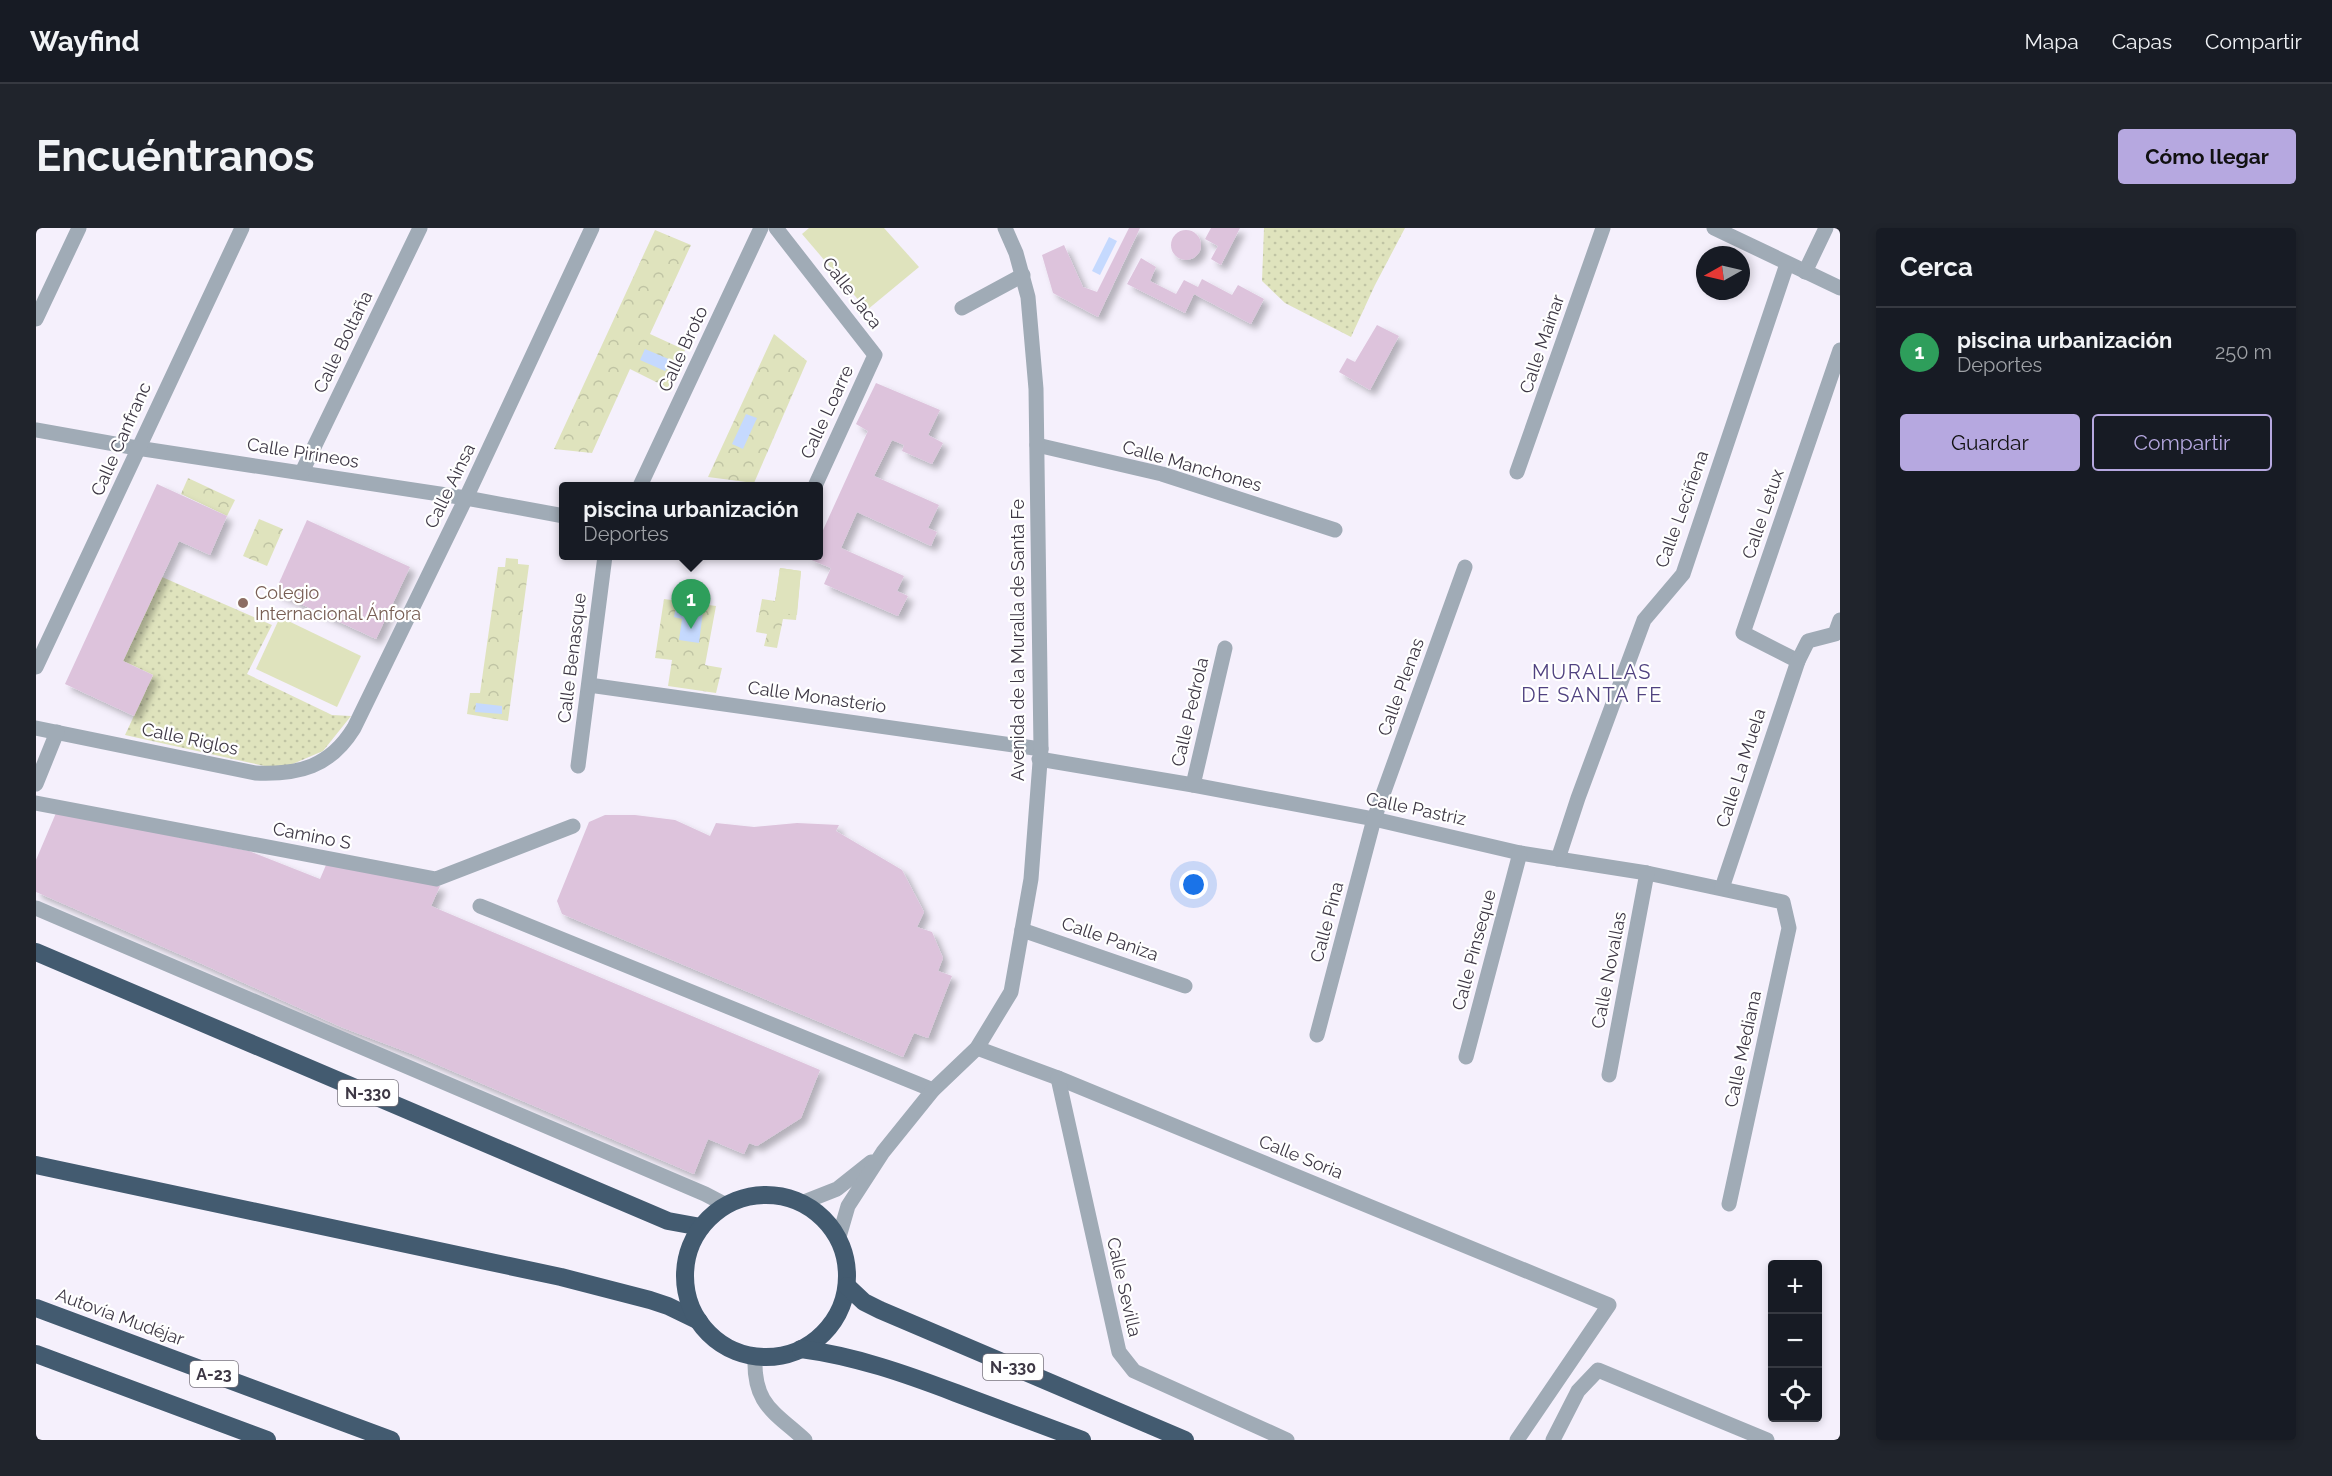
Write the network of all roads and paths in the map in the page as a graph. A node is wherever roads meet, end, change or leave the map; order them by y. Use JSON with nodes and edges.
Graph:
{"nodes":[{"id":1,"x":79,"y":228,"type":"edge"},
{"id":2,"x":242,"y":228,"type":"edge"},
{"id":3,"x":420,"y":228,"type":"edge"},
{"id":4,"x":592,"y":228,"type":"edge"},
{"id":5,"x":761,"y":228,"type":"edge"},
{"id":6,"x":776,"y":228,"type":"edge"},
{"id":7,"x":1005,"y":228,"type":"edge"},
{"id":8,"x":1603,"y":228,"type":"edge"},
{"id":9,"x":1714,"y":228,"type":"edge"},
{"id":10,"x":1826,"y":228,"type":"edge"},
{"id":11,"x":1787,"y":264,"type":"junction"},
{"id":12,"x":1805,"y":272,"type":"junction"},
{"id":13,"x":1023,"y":275,"type":"junction"},
{"id":14,"x":1840,"y":288,"type":"edge"},
{"id":15,"x":962,"y":308,"type":"dead end"},
{"id":16,"x":36,"y":319,"type":"edge"},
{"id":17,"x":1840,"y":350,"type":"edge"},
{"id":18,"x":875,"y":355,"type":"joint"},
{"id":19,"x":36,"y":430,"type":"edge"},
{"id":20,"x":1037,"y":445,"type":"junction"},
{"id":21,"x":137,"y":448,"type":"junction"},
{"id":22,"x":302,"y":472,"type":"junction"},
{"id":23,"x":1517,"y":472,"type":"dead end"},
{"id":24,"x":642,"y":482,"type":"edge"},
{"id":25,"x":816,"y":482,"type":"edge"},
{"id":26,"x":466,"y":498,"type":"junction"},
{"id":27,"x":559,"y":515,"type":"edge"},
{"id":28,"x":1335,"y":530,"type":"dead end"},
{"id":29,"x":604,"y":560,"type":"edge"},
{"id":30,"x":1465,"y":567,"type":"dead end"},
{"id":31,"x":1840,"y":620,"type":"edge"},
{"id":32,"x":1225,"y":648,"type":"dead end"},
{"id":33,"x":1798,"y":661,"type":"junction"},
{"id":34,"x":36,"y":667,"type":"edge"},
{"id":35,"x":589,"y":685,"type":"junction"},
{"id":36,"x":36,"y":728,"type":"edge"},
{"id":37,"x":57,"y":732,"type":"junction"},
{"id":38,"x":333,"y":754,"type":"joint"},
{"id":39,"x":1040,"y":754,"type":"junction"},
{"id":40,"x":578,"y":766,"type":"dead end"},
{"id":41,"x":36,"y":784,"type":"edge"},
{"id":42,"x":1193,"y":785,"type":"junction"},
{"id":43,"x":36,"y":803,"type":"edge"},
{"id":44,"x":1374,"y":819,"type":"junction"},
{"id":45,"x":573,"y":826,"type":"dead end"},
{"id":46,"x":1520,"y":853,"type":"junction"},
{"id":47,"x":1558,"y":859,"type":"junction"},
{"id":48,"x":1647,"y":873,"type":"junction"},
{"id":49,"x":1722,"y":888,"type":"junction"},
{"id":50,"x":1783,"y":902,"type":"joint"},
{"id":51,"x":480,"y":906,"type":"dead end"},
{"id":52,"x":36,"y":908,"type":"edge"},
{"id":53,"x":1022,"y":930,"type":"junction"},
{"id":54,"x":36,"y":952,"type":"edge"},
{"id":55,"x":1185,"y":986,"type":"dead end"},
{"id":56,"x":1317,"y":1035,"type":"dead end"},
{"id":57,"x":977,"y":1048,"type":"junction"},
{"id":58,"x":1466,"y":1057,"type":"dead end"},
{"id":59,"x":1609,"y":1075,"type":"dead end"},
{"id":60,"x":1058,"y":1078,"type":"junction"},
{"id":61,"x":933,"y":1090,"type":"junction"},
{"id":62,"x":883,"y":1152,"type":"junction"},
{"id":63,"x":36,"y":1165,"type":"edge"},
{"id":64,"x":804,"y":1202,"type":"junction"},
{"id":65,"x":1729,"y":1204,"type":"dead end"},
{"id":66,"x":726,"y":1205,"type":"junction"},
{"id":67,"x":701,"y":1227,"type":"junction"},
{"id":68,"x":839,"y":1237,"type":"junction"},
{"id":69,"x":847,"y":1286,"type":"junction"},
{"id":70,"x":36,"y":1308,"type":"edge"},
{"id":71,"x":699,"y":1321,"type":"junction"},
{"id":72,"x":801,"y":1349,"type":"junction"},
{"id":73,"x":36,"y":1354,"type":"edge"},
{"id":74,"x":755,"y":1356,"type":"junction"},
{"id":75,"x":267,"y":1440,"type":"edge"},
{"id":76,"x":391,"y":1440,"type":"edge"},
{"id":77,"x":805,"y":1440,"type":"edge"},
{"id":78,"x":1082,"y":1440,"type":"edge"},
{"id":79,"x":1185,"y":1440,"type":"edge"},
{"id":80,"x":1287,"y":1440,"type":"edge"},
{"id":81,"x":1517,"y":1440,"type":"edge"},
{"id":82,"x":1553,"y":1440,"type":"edge"},
{"id":83,"x":1767,"y":1440,"type":"edge"}],
"edges":[{"from":1,"to":16,"type":"street"},
{"from":2,"to":21,"type":"street","name":"Calle Canfranc"},
{"from":3,"to":22,"type":"street","name":"Calle Boltaña"},
{"from":4,"to":26,"type":"street","name":"Calle Ainsa"},
{"from":5,"to":24,"type":"street","name":"Calle Broto"},
{"from":6,"to":18,"type":"street","name":"Calle Jaca"},
{"from":7,"to":13,"type":"street","name":"Avenida de la Muralla de Santa Fe"},
{"from":8,"to":23,"type":"street","name":"Calle Mainar"},
{"from":9,"to":11,"type":"street"},
{"from":10,"to":12,"type":"street"},
{"from":11,"to":12,"type":"street"},
{"from":11,"to":47,"type":"street","name":"Calle Leciñena"},
{"from":12,"to":14,"type":"street"},
{"from":13,"to":15,"type":"street"},
{"from":13,"to":20,"type":"street","name":"Avenida de la Muralla de Santa Fe"},
{"from":17,"to":33,"type":"street","name":"Calle Letux"},
{"from":18,"to":25,"type":"street","name":"Calle Loarre"},
{"from":19,"to":21,"type":"street","name":"Calle Pirineos"},
{"from":20,"to":28,"type":"street","name":"Calle Manchones"},
{"from":20,"to":39,"type":"street","name":"Avenida de la Muralla de Santa Fe"},
{"from":21,"to":22,"type":"street","name":"Calle Pirineos"},
{"from":21,"to":34,"type":"street","name":"Calle Canfranc"},
{"from":22,"to":26,"type":"street","name":"Calle Pirineos"},
{"from":26,"to":27,"type":"street","name":"Calle Pirineos"},
{"from":26,"to":38,"type":"street","name":"Calle Ainsa"},
{"from":29,"to":35,"type":"street","name":"Calle Benasque"},
{"from":30,"to":44,"type":"street","name":"Calle Plenas"},
{"from":31,"to":33,"type":"street","name":"Calle La Muela"},
{"from":32,"to":42,"type":"street","name":"Calle Pedrola"},
{"from":33,"to":49,"type":"street","name":"Calle La Muela"},
{"from":35,"to":39,"type":"street","name":"Calle Monasterio"},
{"from":35,"to":40,"type":"street","name":"Calle Benasque"},
{"from":36,"to":37,"type":"street","name":"Calle Riglos"},
{"from":37,"to":38,"type":"street","name":"Calle Riglos"},
{"from":37,"to":41,"type":"street"},
{"from":39,"to":42,"type":"street","name":"Calle Pastriz"},
{"from":39,"to":53,"type":"street","name":"Avenida de la Muralla de Santa Fe"},
{"from":42,"to":44,"type":"street","name":"Calle Pastriz"},
{"from":43,"to":45,"type":"street","name":"Camino S"},
{"from":44,"to":46,"type":"street","name":"Calle Pastriz"},
{"from":44,"to":56,"type":"street","name":"Calle Pina"},
{"from":46,"to":47,"type":"street","name":"Calle Pastriz"},
{"from":46,"to":58,"type":"street","name":"Calle Pinseque"},
{"from":47,"to":48,"type":"street","name":"Calle Pastriz"},
{"from":48,"to":49,"type":"street","name":"Calle Pastriz"},
{"from":48,"to":59,"type":"street","name":"Calle Novallas"},
{"from":49,"to":50,"type":"street","name":"Calle Pastriz"},
{"from":50,"to":65,"type":"street","name":"Calle Mediana"},
{"from":51,"to":61,"type":"street"},
{"from":52,"to":66,"type":"street"},
{"from":53,"to":55,"type":"street","name":"Calle Paniza"},
{"from":53,"to":57,"type":"street","name":"Avenida de la Muralla de Santa Fe"},
{"from":54,"to":67,"type":"highway","number":"N-330"},
{"from":57,"to":60,"type":"street","name":"Calle Soria"},
{"from":57,"to":61,"type":"street","name":"Avenida de la Muralla de Santa Fe"},
{"from":60,"to":80,"type":"street","name":"Calle Sevilla"},
{"from":60,"to":81,"type":"street","name":"Calle Soria"},
{"from":61,"to":62,"type":"street","name":"Avenida de la Muralla de Santa Fe"},
{"from":62,"to":64,"type":"street","name":"Avenida de la Muralla de Santa Fe"},
{"from":62,"to":68,"type":"street","name":"Avenida de la Muralla de Santa Fe"},
{"from":63,"to":71,"type":"highway","number":"N-330"},
{"from":64,"to":66,"type":"highway","number":"N-330"},
{"from":64,"to":68,"type":"highway","number":"N-330"},
{"from":66,"to":67,"type":"highway","number":"N-330"},
{"from":67,"to":71,"type":"highway","number":"N-330"},
{"from":68,"to":69,"type":"highway","number":"N-330"},
{"from":69,"to":72,"type":"highway","number":"N-330"},
{"from":69,"to":79,"type":"highway","number":"N-330"},
{"from":70,"to":76,"type":"highway","name":"Autovía Mudéjar","number":"A-23"},
{"from":71,"to":74,"type":"highway","number":"N-330"},
{"from":72,"to":74,"type":"highway","number":"N-330"},
{"from":72,"to":78,"type":"highway","number":"N-330"},
{"from":73,"to":75,"type":"highway","number":"A-23"},
{"from":74,"to":77,"type":"street"},
{"from":82,"to":83,"type":"street"}]}
